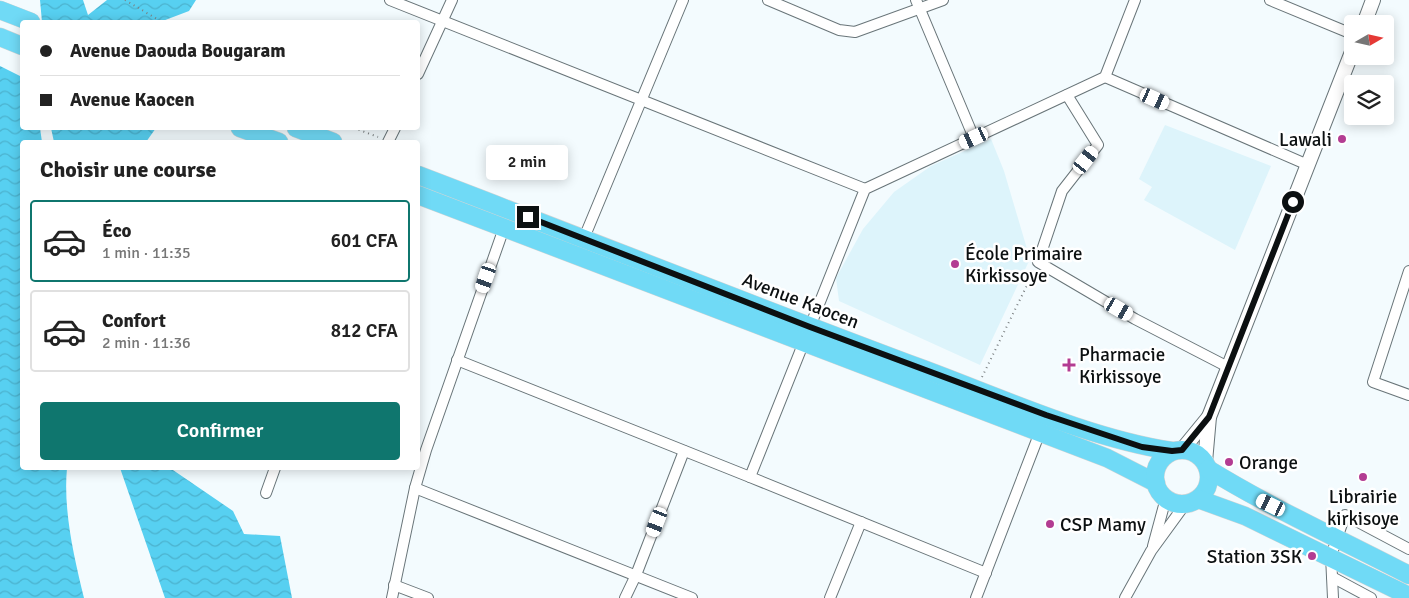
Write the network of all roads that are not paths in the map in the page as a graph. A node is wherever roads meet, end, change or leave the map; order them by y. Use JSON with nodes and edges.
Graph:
{"nodes":[{"id":1,"x":390,"y":0,"type":"edge"},
{"id":2,"x":452,"y":0,"type":"edge"},
{"id":3,"x":683,"y":0,"type":"edge"},
{"id":4,"x":768,"y":0,"type":"edge"},
{"id":5,"x":916,"y":0,"type":"edge"},
{"id":6,"x":943,"y":0,"type":"edge"},
{"id":7,"x":1134,"y":0,"type":"edge"},
{"id":8,"x":1270,"y":0,"type":"edge"},
{"id":9,"x":1373,"y":0,"type":"edge"},
{"id":10,"x":0,"y":10,"type":"edge"},
{"id":11,"x":920,"y":10,"type":"junction"},
{"id":12,"x":1367,"y":15,"type":"edge"},
{"id":13,"x":26,"y":20,"type":"edge"},
{"id":14,"x":441,"y":20,"type":"junction"},
{"id":15,"x":1344,"y":31,"type":"edge"},
{"id":16,"x":0,"y":37,"type":"edge"},
{"id":17,"x":20,"y":45,"type":"edge"},
{"id":18,"x":1347,"y":65,"type":"edge"},
{"id":19,"x":420,"y":69,"type":"edge"},
{"id":20,"x":1104,"y":77,"type":"junction"},
{"id":21,"x":1067,"y":95,"type":"junction"},
{"id":22,"x":641,"y":100,"type":"junction"},
{"id":23,"x":246,"y":130,"type":"edge"},
{"id":24,"x":301,"y":130,"type":"edge"},
{"id":25,"x":974,"y":138,"type":"junction"},
{"id":26,"x":273,"y":140,"type":"edge"},
{"id":27,"x":328,"y":140,"type":"edge"},
{"id":28,"x":1308,"y":165,"type":"junction"},
{"id":29,"x":420,"y":176,"type":"edge"},
{"id":30,"x":865,"y":189,"type":"junction"},
{"id":31,"x":420,"y":196,"type":"edge"},
{"id":32,"x":504,"y":228,"type":"junction"},
{"id":33,"x":584,"y":238,"type":"junction"},
{"id":34,"x":1409,"y":271,"type":"edge"},
{"id":35,"x":810,"y":327,"type":"junction"},
{"id":36,"x":803,"y":343,"type":"junction"},
{"id":37,"x":457,"y":360,"type":"junction"},
{"id":38,"x":1228,"y":367,"type":"junction"},
{"id":39,"x":1409,"y":395,"type":"edge"},
{"id":40,"x":1209,"y":417,"type":"junction"},
{"id":41,"x":1040,"y":432,"type":"junction"},
{"id":42,"x":422,"y":449,"type":"edge"},
{"id":43,"x":1177,"y":450,"type":"junction"},
{"id":44,"x":684,"y":451,"type":"junction"},
{"id":45,"x":1207,"y":465,"type":"junction"},
{"id":46,"x":274,"y":470,"type":"edge"},
{"id":47,"x":418,"y":470,"type":"edge"},
{"id":48,"x":750,"y":477,"type":"junction"},
{"id":49,"x":1156,"y":483,"type":"junction"},
{"id":50,"x":415,"y":488,"type":"junction"},
{"id":51,"x":266,"y":493,"type":"dead end"},
{"id":52,"x":1166,"y":498,"type":"junction"},
{"id":53,"x":1192,"y":501,"type":"junction"},
{"id":54,"x":861,"y":522,"type":"junction"},
{"id":55,"x":1336,"y":536,"type":"junction"},
{"id":56,"x":1409,"y":549,"type":"edge"},
{"id":57,"x":1152,"y":551,"type":"junction"},
{"id":58,"x":1331,"y":556,"type":"junction"},
{"id":59,"x":986,"y":573,"type":"junction"},
{"id":60,"x":636,"y":575,"type":"junction"},
{"id":61,"x":1409,"y":576,"type":"edge"},
{"id":62,"x":1332,"y":577,"type":"junction"},
{"id":63,"x":394,"y":585,"type":"junction"},
{"id":64,"x":1409,"y":596,"type":"edge"},
{"id":65,"x":392,"y":598,"type":"edge"},
{"id":66,"x":428,"y":598,"type":"edge"},
{"id":67,"x":625,"y":598,"type":"edge"},
{"id":68,"x":692,"y":598,"type":"edge"},
{"id":69,"x":830,"y":598,"type":"edge"},
{"id":70,"x":976,"y":598,"type":"edge"},
{"id":71,"x":1125,"y":598,"type":"edge"},
{"id":72,"x":1333,"y":598,"type":"edge"},
{"id":73,"x":1371,"y":598,"type":"edge"}],
"edges":[{"from":1,"to":14,"type":"street"},
{"from":2,"to":14,"type":"street"},
{"from":3,"to":22,"type":"street"},
{"from":4,"to":11,"type":"street"},
{"from":5,"to":11,"type":"street"},
{"from":6,"to":11,"type":"street"},
{"from":7,"to":20,"type":"street"},
{"from":8,"to":15,"type":"street"},
{"from":9,"to":12,"type":"street"},
{"from":10,"to":13,"type":"highway"},
{"from":11,"to":25,"type":"street"},
{"from":14,"to":19,"type":"street"},
{"from":14,"to":22,"type":"street"},
{"from":16,"to":17,"type":"highway"},
{"from":18,"to":28,"type":"street"},
{"from":20,"to":21,"type":"street"},
{"from":20,"to":28,"type":"street"},
{"from":21,"to":25,"type":"street"},
{"from":21,"to":38,"type":"street"},
{"from":22,"to":30,"type":"street"},
{"from":22,"to":33,"type":"street"},
{"from":23,"to":26,"type":"highway"},
{"from":24,"to":27,"type":"highway"},
{"from":25,"to":30,"type":"street"},
{"from":28,"to":38,"type":"street"},
{"from":29,"to":33,"type":"highway","name":"Avenue Kaocen"},
{"from":30,"to":35,"type":"street"},
{"from":31,"to":32,"type":"highway","name":"Avenue Kaocen"},
{"from":32,"to":36,"type":"highway","name":"Avenue Kaocen"},
{"from":32,"to":37,"type":"street"},
{"from":33,"to":35,"type":"highway","name":"Avenue Kaocen"},
{"from":34,"to":39,"type":"street"},
{"from":35,"to":36,"type":"street"},
{"from":35,"to":43,"type":"highway","name":"Avenue Kaocen"},
{"from":36,"to":41,"type":"highway","name":"Avenue Kaocen"},
{"from":36,"to":48,"type":"street"},
{"from":37,"to":42,"type":"street"},
{"from":37,"to":44,"type":"street"},
{"from":38,"to":40,"type":"street"},
{"from":40,"to":43,"type":"street"},
{"from":40,"to":45,"type":"street"},
{"from":41,"to":49,"type":"highway","name":"Avenue Kaocen"},
{"from":41,"to":59,"type":"street"},
{"from":43,"to":45,"type":"highway"},
{"from":43,"to":49,"type":"highway"},
{"from":44,"to":48,"type":"street"},
{"from":44,"to":60,"type":"street"},
{"from":45,"to":53,"type":"highway"},
{"from":45,"to":55,"type":"highway"},
{"from":46,"to":51,"type":"street"},
{"from":47,"to":50,"type":"street"},
{"from":48,"to":54,"type":"street"},
{"from":49,"to":52,"type":"highway"},
{"from":50,"to":60,"type":"street"},
{"from":50,"to":63,"type":"street"},
{"from":52,"to":53,"type":"highway"},
{"from":52,"to":57,"type":"street"},
{"from":53,"to":57,"type":"street"},
{"from":53,"to":58,"type":"highway"},
{"from":54,"to":59,"type":"street"},
{"from":54,"to":69,"type":"street"},
{"from":55,"to":56,"type":"street"},
{"from":55,"to":58,"type":"street"},
{"from":55,"to":61,"type":"highway"},
{"from":57,"to":71,"type":"street"},
{"from":58,"to":62,"type":"street"},
{"from":58,"to":64,"type":"highway"},
{"from":59,"to":70,"type":"street"},
{"from":60,"to":67,"type":"street"},
{"from":60,"to":68,"type":"street"},
{"from":62,"to":72,"type":"street"},
{"from":62,"to":73,"type":"street"},
{"from":63,"to":65,"type":"street"},
{"from":63,"to":66,"type":"street"}]}
